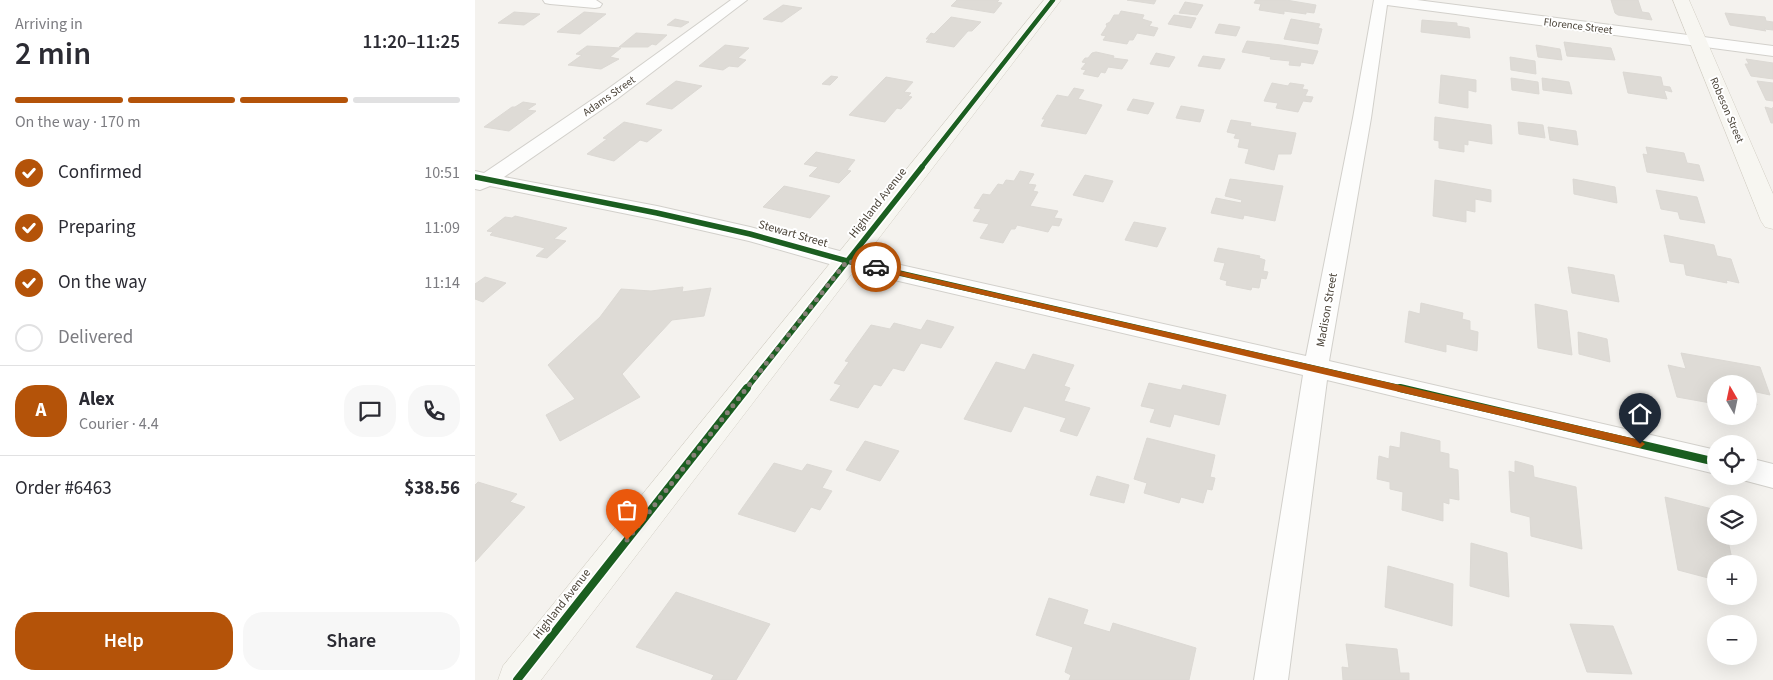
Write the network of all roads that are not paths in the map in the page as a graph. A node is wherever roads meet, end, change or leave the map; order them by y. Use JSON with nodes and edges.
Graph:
{"nodes":[{"id":1,"x":550,"y":0,"type":"edge"},
{"id":2,"x":741,"y":0,"type":"edge"},
{"id":3,"x":1053,"y":0,"type":"edge"},
{"id":4,"x":1382,"y":0,"type":"edge"},
{"id":5,"x":1681,"y":0,"type":"edge"},
{"id":6,"x":595,"y":4,"type":"dead end"},
{"id":7,"x":1699,"y":41,"type":"junction"},
{"id":8,"x":1773,"y":51,"type":"edge"},
{"id":9,"x":479,"y":181,"type":"edge"},
{"id":10,"x":1773,"y":221,"type":"edge"},
{"id":11,"x":847,"y":261,"type":"junction"},
{"id":12,"x":1316,"y":368,"type":"junction"},
{"id":13,"x":1707,"y":460,"type":"edge"},
{"id":14,"x":1757,"y":472,"type":"edge"},
{"id":15,"x":1773,"y":476,"type":"edge"},
{"id":16,"x":517,"y":680,"type":"edge"},
{"id":17,"x":1271,"y":680,"type":"edge"}],
"edges":[{"from":1,"to":6,"type":"street"},
{"from":2,"to":9,"type":"street","name":"Adams Street"},
{"from":3,"to":11,"type":"street","name":"Highland Avenue"},
{"from":4,"to":7,"type":"street","name":"Florence Street"},
{"from":4,"to":12,"type":"street","name":"Madison Street"},
{"from":5,"to":7,"type":"street","name":"Robeson Street"},
{"from":7,"to":8,"type":"street","name":"Florence Street"},
{"from":7,"to":10,"type":"street","name":"Robeson Street"},
{"from":9,"to":11,"type":"street","name":"Stewart Street"},
{"from":11,"to":12,"type":"street","name":"Stewart Street"},
{"from":11,"to":16,"type":"street","name":"Highland Avenue"},
{"from":12,"to":13,"type":"street","name":"Stewart Street"},
{"from":12,"to":17,"type":"street","name":"Madison Street"},
{"from":14,"to":15,"type":"street"}]}
